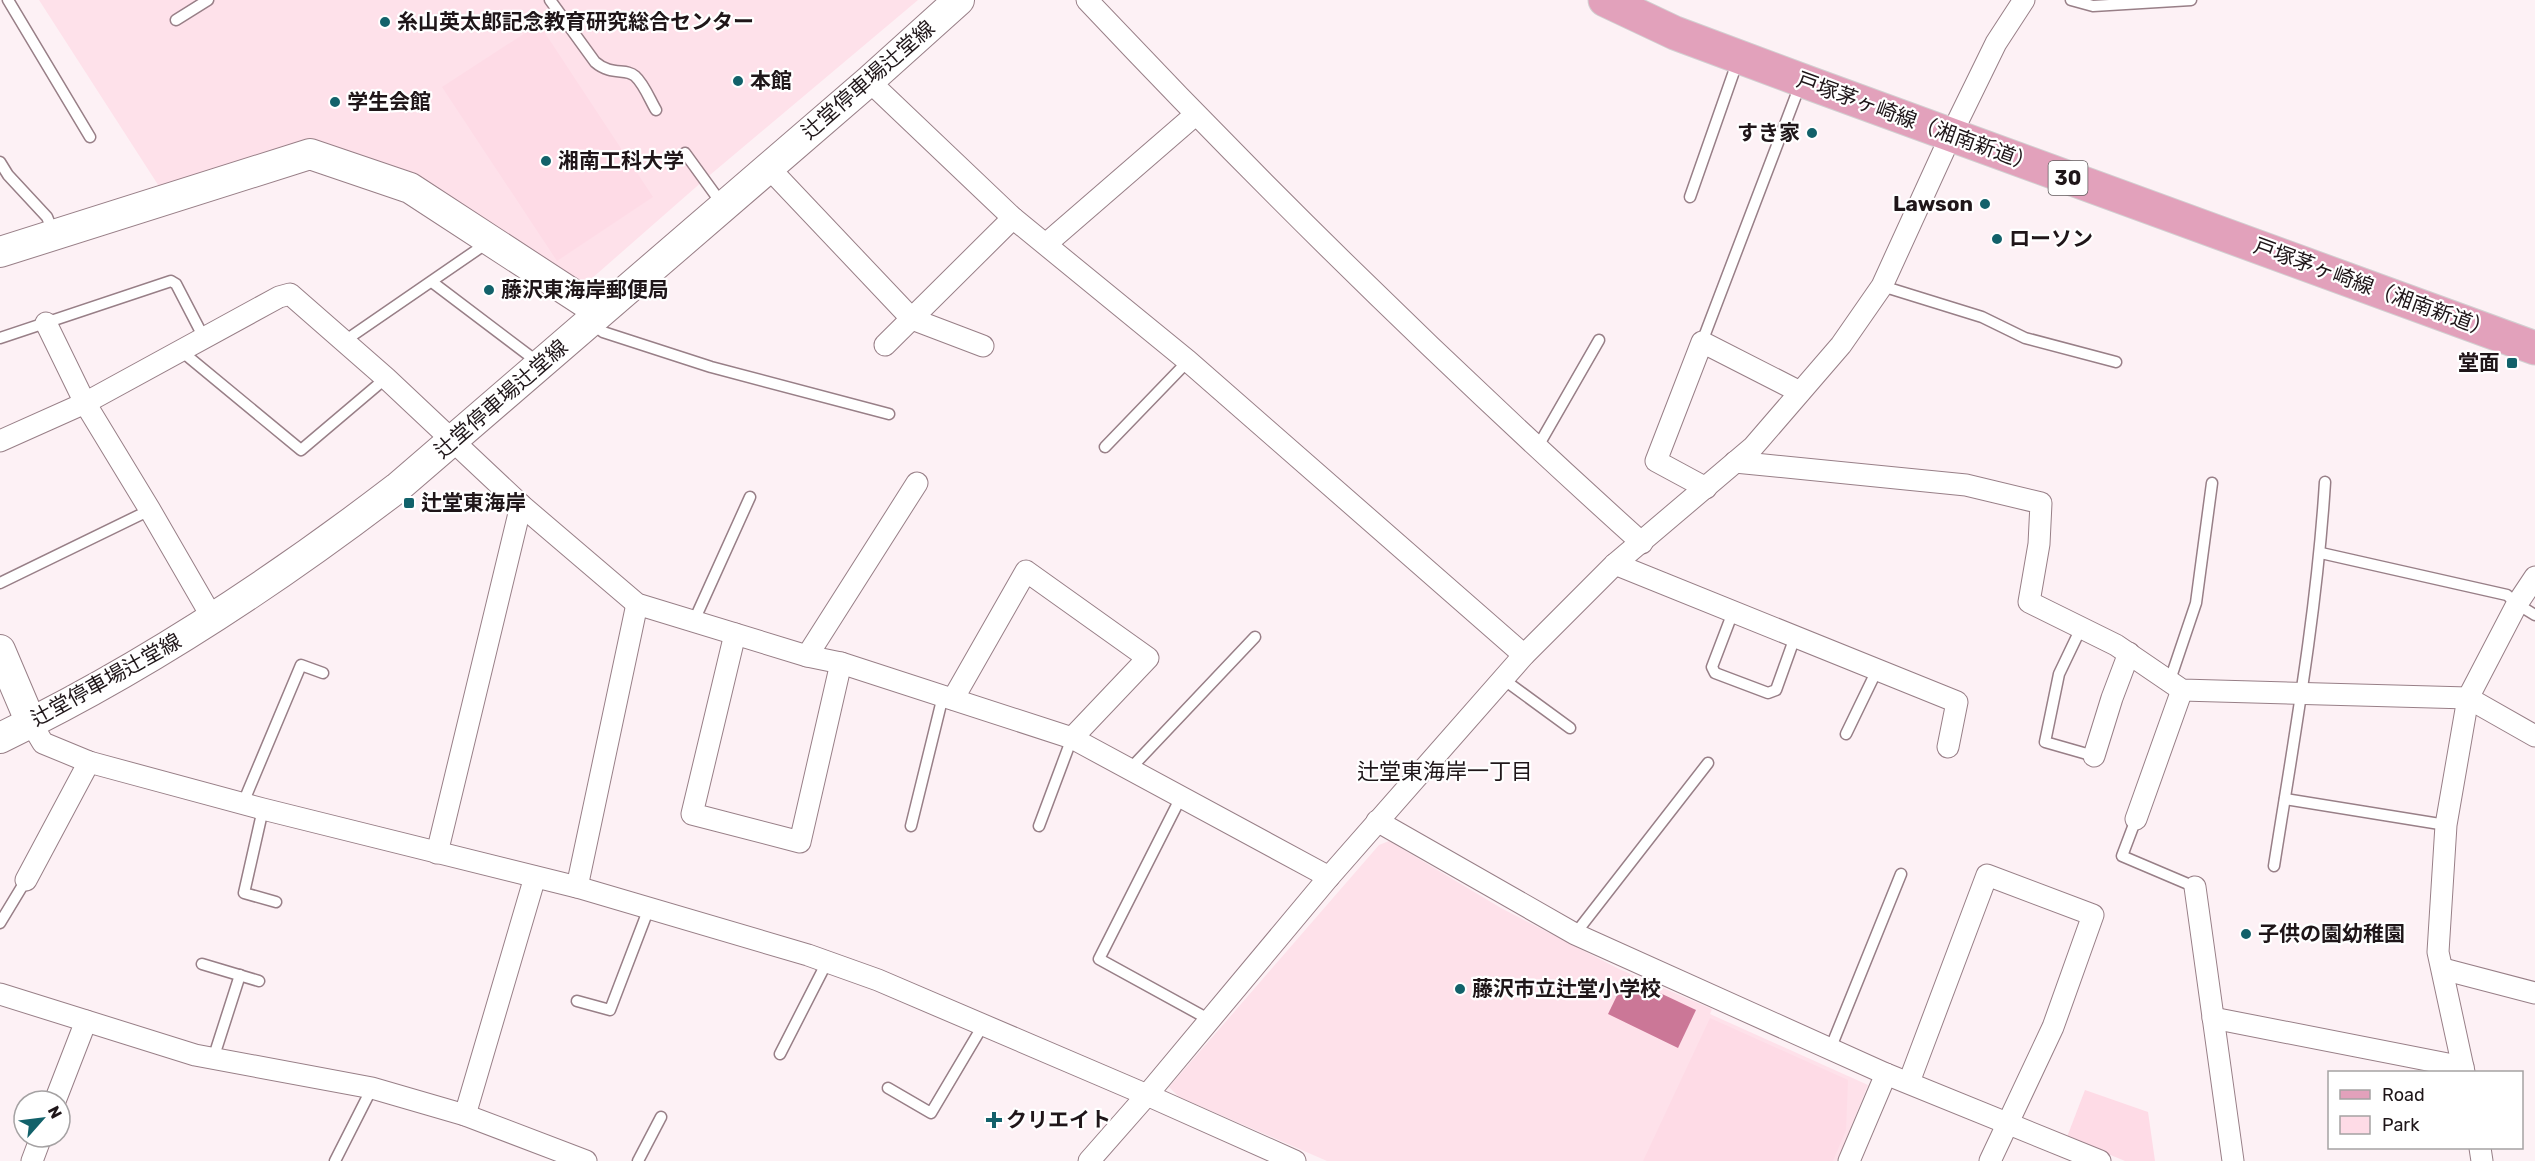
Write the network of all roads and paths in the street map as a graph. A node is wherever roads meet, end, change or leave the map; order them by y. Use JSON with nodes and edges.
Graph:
{"nodes":[{"id":1,"x":8,"y":0,"type":"edge"},
{"id":2,"x":208,"y":0,"type":"edge"},
{"id":3,"x":550,"y":0,"type":"edge"},
{"id":4,"x":958,"y":0,"type":"edge"},
{"id":5,"x":1087,"y":0,"type":"edge"},
{"id":6,"x":1605,"y":0,"type":"edge"},
{"id":7,"x":2025,"y":0,"type":"edge"},
{"id":8,"x":2071,"y":0,"type":"edge"},
{"id":9,"x":2191,"y":0,"type":"edge"},
{"id":10,"x":176,"y":20,"type":"dead end"},
{"id":11,"x":1740,"y":57,"type":"junction"},
{"id":12,"x":869,"y":81,"type":"junction"},
{"id":13,"x":1802,"y":81,"type":"junction"},
{"id":14,"x":656,"y":110,"type":"dead end"},
{"id":15,"x":1195,"y":115,"type":"junction"},
{"id":16,"x":1951,"y":135,"type":"junction"},
{"id":17,"x":90,"y":137,"type":"dead end"},
{"id":18,"x":685,"y":153,"type":"dead end"},
{"id":19,"x":0,"y":162,"type":"edge"},
{"id":20,"x":768,"y":167,"type":"junction"},
{"id":21,"x":1690,"y":197,"type":"dead end"},
{"id":22,"x":724,"y":207,"type":"junction"},
{"id":23,"x":1013,"y":218,"type":"junction"},
{"id":24,"x":54,"y":234,"type":"junction"},
{"id":25,"x":490,"y":241,"type":"junction"},
{"id":26,"x":1046,"y":244,"type":"junction"},
{"id":27,"x":0,"y":252,"type":"edge"},
{"id":28,"x":432,"y":282,"type":"junction"},
{"id":29,"x":1882,"y":285,"type":"junction"},
{"id":30,"x":595,"y":317,"type":"junction"},
{"id":31,"x":912,"y":319,"type":"junction"},
{"id":32,"x":46,"y":323,"type":"junction"},
{"id":33,"x":0,"y":338,"type":"edge"},
{"id":34,"x":204,"y":338,"type":"junction"},
{"id":35,"x":1599,"y":340,"type":"dead end"},
{"id":36,"x":343,"y":342,"type":"junction"},
{"id":37,"x":1702,"y":342,"type":"junction"},
{"id":38,"x":885,"y":345,"type":"dead end"},
{"id":39,"x":982,"y":346,"type":"dead end"},
{"id":40,"x":2535,"y":348,"type":"edge"},
{"id":41,"x":180,"y":350,"type":"junction"},
{"id":42,"x":1188,"y":361,"type":"junction"},
{"id":43,"x":2116,"y":362,"type":"dead end"},
{"id":44,"x":541,"y":364,"type":"junction"},
{"id":45,"x":386,"y":378,"type":"junction"},
{"id":46,"x":1800,"y":392,"type":"junction"},
{"id":47,"x":85,"y":403,"type":"junction"},
{"id":48,"x":889,"y":414,"type":"dead end"},
{"id":49,"x":0,"y":441,"type":"edge"},
{"id":50,"x":453,"y":441,"type":"junction"},
{"id":51,"x":1105,"y":447,"type":"dead end"},
{"id":52,"x":1537,"y":448,"type":"junction"},
{"id":53,"x":1735,"y":462,"type":"junction"},
{"id":54,"x":2325,"y":482,"type":"dead end"},
{"id":55,"x":917,"y":483,"type":"dead end"},
{"id":56,"x":2212,"y":483,"type":"dead end"},
{"id":57,"x":1706,"y":488,"type":"junction"},
{"id":58,"x":750,"y":496,"type":"dead end"},
{"id":59,"x":521,"y":505,"type":"junction"},
{"id":60,"x":150,"y":510,"type":"junction"},
{"id":61,"x":1642,"y":543,"type":"junction"},
{"id":62,"x":2321,"y":553,"type":"junction"},
{"id":63,"x":1615,"y":564,"type":"junction"},
{"id":64,"x":2535,"y":577,"type":"edge"},
{"id":65,"x":0,"y":583,"type":"edge"},
{"id":66,"x":637,"y":604,"type":"junction"},
{"id":67,"x":2517,"y":604,"type":"junction"},
{"id":68,"x":1734,"y":612,"type":"junction"},
{"id":69,"x":2535,"y":615,"type":"edge"},
{"id":70,"x":213,"y":619,"type":"junction"},
{"id":71,"x":693,"y":622,"type":"junction"},
{"id":72,"x":2081,"y":628,"type":"junction"},
{"id":73,"x":735,"y":634,"type":"junction"},
{"id":74,"x":1795,"y":637,"type":"junction"},
{"id":75,"x":1255,"y":638,"type":"dead end"},
{"id":76,"x":0,"y":650,"type":"edge"},
{"id":77,"x":2129,"y":653,"type":"junction"},
{"id":78,"x":1524,"y":655,"type":"junction"},
{"id":79,"x":807,"y":656,"type":"junction"},
{"id":80,"x":841,"y":663,"type":"junction"},
{"id":81,"x":1877,"y":670,"type":"junction"},
{"id":82,"x":323,"y":673,"type":"dead end"},
{"id":83,"x":1503,"y":678,"type":"junction"},
{"id":84,"x":2175,"y":686,"type":"junction"},
{"id":85,"x":2302,"y":692,"type":"junction"},
{"id":86,"x":948,"y":698,"type":"junction"},
{"id":87,"x":2468,"y":698,"type":"junction"},
{"id":88,"x":31,"y":723,"type":"junction"},
{"id":89,"x":1570,"y":728,"type":"dead end"},
{"id":90,"x":1846,"y":734,"type":"dead end"},
{"id":91,"x":2535,"y":736,"type":"edge"},
{"id":92,"x":0,"y":738,"type":"edge"},
{"id":93,"x":1072,"y":738,"type":"junction"},
{"id":94,"x":1948,"y":747,"type":"dead end"},
{"id":95,"x":2094,"y":756,"type":"joint"},
{"id":96,"x":89,"y":762,"type":"junction"},
{"id":97,"x":1708,"y":764,"type":"dead end"},
{"id":98,"x":1130,"y":769,"type":"junction"},
{"id":99,"x":1181,"y":797,"type":"junction"},
{"id":100,"x":2285,"y":799,"type":"junction"},
{"id":101,"x":253,"y":806,"type":"junction"},
{"id":102,"x":2136,"y":819,"type":"joint"},
{"id":103,"x":1377,"y":821,"type":"junction"},
{"id":104,"x":2446,"y":825,"type":"junction"},
{"id":105,"x":911,"y":826,"type":"dead end"},
{"id":106,"x":1039,"y":826,"type":"dead end"},
{"id":107,"x":436,"y":853,"type":"junction"},
{"id":108,"x":2274,"y":866,"type":"dead end"},
{"id":109,"x":1901,"y":874,"type":"dead end"},
{"id":110,"x":1329,"y":877,"type":"junction"},
{"id":111,"x":536,"y":878,"type":"junction"},
{"id":112,"x":26,"y":880,"type":"joint"},
{"id":113,"x":577,"y":887,"type":"junction"},
{"id":114,"x":2195,"y":887,"type":"joint"},
{"id":115,"x":276,"y":902,"type":"dead end"},
{"id":116,"x":649,"y":908,"type":"junction"},
{"id":117,"x":0,"y":923,"type":"edge"},
{"id":118,"x":1575,"y":934,"type":"junction"},
{"id":119,"x":827,"y":962,"type":"junction"},
{"id":120,"x":202,"y":964,"type":"dead end"},
{"id":121,"x":2443,"y":969,"type":"junction"},
{"id":122,"x":240,"y":975,"type":"junction"},
{"id":123,"x":259,"y":981,"type":"dead end"},
{"id":124,"x":2535,"y":993,"type":"edge"},
{"id":125,"x":0,"y":994,"type":"edge"},
{"id":126,"x":577,"y":1001,"type":"dead end"},
{"id":127,"x":2213,"y":1018,"type":"junction"},
{"id":128,"x":1210,"y":1020,"type":"junction"},
{"id":129,"x":86,"y":1021,"type":"junction"},
{"id":130,"x":982,"y":1027,"type":"junction"},
{"id":131,"x":1831,"y":1047,"type":"junction"},
{"id":132,"x":780,"y":1054,"type":"dead end"},
{"id":133,"x":213,"y":1059,"type":"junction"},
{"id":134,"x":2463,"y":1070,"type":"edge"},
{"id":135,"x":1886,"y":1074,"type":"junction"},
{"id":136,"x":1909,"y":1082,"type":"junction"},
{"id":137,"x":372,"y":1088,"type":"junction"},
{"id":138,"x":888,"y":1088,"type":"dead end"},
{"id":139,"x":60,"y":1089,"type":"edge"},
{"id":140,"x":1147,"y":1095,"type":"junction"},
{"id":141,"x":465,"y":1115,"type":"junction"},
{"id":142,"x":661,"y":1117,"type":"dead end"},
{"id":143,"x":2006,"y":1124,"type":"junction"},
{"id":144,"x":1288,"y":1160,"type":"edge"},
{"id":145,"x":335,"y":1161,"type":"edge"},
{"id":146,"x":586,"y":1161,"type":"edge"},
{"id":147,"x":638,"y":1161,"type":"edge"},
{"id":148,"x":1089,"y":1161,"type":"edge"},
{"id":149,"x":1849,"y":1161,"type":"edge"},
{"id":150,"x":1990,"y":1161,"type":"edge"},
{"id":151,"x":2100,"y":1161,"type":"edge"},
{"id":152,"x":2233,"y":1161,"type":"edge"}],
"edges":[{"from":1,"to":17,"type":"lane"},
{"from":2,"to":10,"type":"lane"},
{"from":3,"to":14,"type":"lane"},
{"from":4,"to":12,"type":"main road","name":"辻堂停車場辻堂線"},
{"from":5,"to":15,"type":"street"},
{"from":6,"to":11,"type":"main road","name":"戸塚茅ヶ崎線（湘南新道）","number":"30"},
{"from":7,"to":16,"type":"street"},
{"from":8,"to":9,"type":"lane"},
{"from":11,"to":13,"type":"main road","name":"戸塚茅ヶ崎線（湘南新道）","number":"30"},
{"from":11,"to":21,"type":"lane"},
{"from":12,"to":20,"type":"main road","name":"辻堂停車場辻堂線"},
{"from":12,"to":23,"type":"street"},
{"from":13,"to":16,"type":"main road","name":"戸塚茅ヶ崎線（湘南新道）","number":"30"},
{"from":13,"to":37,"type":"lane"},
{"from":15,"to":26,"type":"street"},
{"from":15,"to":52,"type":"street"},
{"from":16,"to":29,"type":"street"},
{"from":16,"to":40,"type":"main road","name":"戸塚茅ヶ崎線（湘南新道）","number":"30"},
{"from":18,"to":22,"type":"lane"},
{"from":19,"to":24,"type":"lane"},
{"from":20,"to":22,"type":"main road","name":"辻堂停車場辻堂線"},
{"from":20,"to":31,"type":"street"},
{"from":22,"to":30,"type":"main road","name":"辻堂停車場辻堂線"},
{"from":23,"to":26,"type":"street"},
{"from":23,"to":31,"type":"street"},
{"from":24,"to":25,"type":"main road"},
{"from":24,"to":27,"type":"main road"},
{"from":25,"to":28,"type":"lane"},
{"from":25,"to":30,"type":"main road"},
{"from":26,"to":42,"type":"street"},
{"from":28,"to":36,"type":"lane"},
{"from":28,"to":44,"type":"lane"},
{"from":29,"to":43,"type":"lane"},
{"from":29,"to":46,"type":"street"},
{"from":30,"to":44,"type":"main road","name":"辻堂停車場辻堂線"},
{"from":30,"to":48,"type":"lane"},
{"from":31,"to":38,"type":"street"},
{"from":31,"to":39,"type":"street"},
{"from":32,"to":33,"type":"lane"},
{"from":32,"to":34,"type":"lane"},
{"from":32,"to":47,"type":"street"},
{"from":34,"to":36,"type":"street"},
{"from":34,"to":41,"type":"street"},
{"from":35,"to":52,"type":"lane"},
{"from":36,"to":45,"type":"street"},
{"from":37,"to":46,"type":"street"},
{"from":37,"to":57,"type":"street"},
{"from":41,"to":45,"type":"lane"},
{"from":41,"to":47,"type":"street"},
{"from":42,"to":51,"type":"lane"},
{"from":42,"to":78,"type":"street"},
{"from":44,"to":50,"type":"main road","name":"辻堂停車場辻堂線"},
{"from":45,"to":50,"type":"street"},
{"from":46,"to":53,"type":"street"},
{"from":47,"to":49,"type":"street"},
{"from":47,"to":60,"type":"street"},
{"from":50,"to":59,"type":"street"},
{"from":50,"to":70,"type":"main road","name":"辻堂停車場辻堂線"},
{"from":52,"to":61,"type":"street"},
{"from":53,"to":57,"type":"street"},
{"from":53,"to":72,"type":"street"},
{"from":54,"to":62,"type":"lane"},
{"from":55,"to":79,"type":"street"},
{"from":56,"to":84,"type":"lane"},
{"from":57,"to":61,"type":"street"},
{"from":58,"to":71,"type":"lane"},
{"from":59,"to":66,"type":"street"},
{"from":59,"to":107,"type":"street"},
{"from":60,"to":65,"type":"lane"},
{"from":60,"to":70,"type":"street"},
{"from":61,"to":63,"type":"street"},
{"from":62,"to":67,"type":"lane"},
{"from":62,"to":85,"type":"lane"},
{"from":63,"to":68,"type":"street"},
{"from":63,"to":78,"type":"street"},
{"from":64,"to":67,"type":"street"},
{"from":66,"to":71,"type":"street"},
{"from":66,"to":113,"type":"street"},
{"from":67,"to":69,"type":"lane"},
{"from":67,"to":87,"type":"street"},
{"from":68,"to":74,"type":"street"},
{"from":68,"to":74,"type":"lane"},
{"from":70,"to":88,"type":"main road","name":"辻堂停車場辻堂線"},
{"from":71,"to":73,"type":"street"},
{"from":72,"to":77,"type":"street"},
{"from":72,"to":95,"type":"lane"},
{"from":73,"to":79,"type":"street"},
{"from":73,"to":80,"type":"street"},
{"from":74,"to":81,"type":"street"},
{"from":75,"to":98,"type":"lane"},
{"from":76,"to":88,"type":"main road"},
{"from":77,"to":84,"type":"street"},
{"from":77,"to":95,"type":"street"},
{"from":78,"to":83,"type":"street"},
{"from":79,"to":80,"type":"street"},
{"from":80,"to":86,"type":"street"},
{"from":81,"to":90,"type":"lane"},
{"from":81,"to":94,"type":"street"},
{"from":82,"to":101,"type":"lane"},
{"from":83,"to":89,"type":"lane"},
{"from":83,"to":103,"type":"street"},
{"from":84,"to":85,"type":"street"},
{"from":84,"to":102,"type":"street"},
{"from":85,"to":87,"type":"street"},
{"from":85,"to":100,"type":"lane"},
{"from":86,"to":93,"type":"street"},
{"from":86,"to":93,"type":"street"},
{"from":86,"to":105,"type":"lane"},
{"from":87,"to":91,"type":"street"},
{"from":87,"to":104,"type":"street"},
{"from":88,"to":92,"type":"main road","name":"辻堂停車場辻堂線"},
{"from":88,"to":96,"type":"street"},
{"from":93,"to":98,"type":"street"},
{"from":93,"to":106,"type":"lane"},
{"from":96,"to":101,"type":"street"},
{"from":96,"to":112,"type":"street"},
{"from":97,"to":118,"type":"lane"},
{"from":98,"to":99,"type":"street"},
{"from":99,"to":110,"type":"street"},
{"from":99,"to":128,"type":"lane"},
{"from":100,"to":104,"type":"lane"},
{"from":100,"to":108,"type":"lane"},
{"from":101,"to":107,"type":"street"},
{"from":101,"to":115,"type":"lane"},
{"from":102,"to":114,"type":"lane"},
{"from":103,"to":110,"type":"street"},
{"from":103,"to":118,"type":"street"},
{"from":104,"to":121,"type":"street"},
{"from":107,"to":111,"type":"street"},
{"from":109,"to":131,"type":"lane"},
{"from":110,"to":128,"type":"street"},
{"from":111,"to":113,"type":"street"},
{"from":111,"to":141,"type":"street"},
{"from":112,"to":117,"type":"lane"},
{"from":113,"to":116,"type":"street"},
{"from":114,"to":127,"type":"street"},
{"from":116,"to":119,"type":"street"},
{"from":116,"to":126,"type":"lane"},
{"from":118,"to":131,"type":"street"},
{"from":119,"to":130,"type":"street"},
{"from":119,"to":132,"type":"lane"},
{"from":120,"to":122,"type":"lane"},
{"from":121,"to":124,"type":"street"},
{"from":121,"to":134,"type":"street"},
{"from":122,"to":123,"type":"lane"},
{"from":122,"to":133,"type":"lane"},
{"from":125,"to":129,"type":"street"},
{"from":127,"to":134,"type":"street"},
{"from":127,"to":152,"type":"street"},
{"from":128,"to":140,"type":"street"},
{"from":129,"to":133,"type":"street"},
{"from":129,"to":139,"type":"street"},
{"from":130,"to":138,"type":"lane"},
{"from":130,"to":140,"type":"street"},
{"from":131,"to":135,"type":"street"},
{"from":133,"to":137,"type":"street"},
{"from":135,"to":136,"type":"street"},
{"from":135,"to":149,"type":"street"},
{"from":136,"to":143,"type":"street"},
{"from":136,"to":143,"type":"street"},
{"from":137,"to":141,"type":"street"},
{"from":137,"to":145,"type":"lane"},
{"from":140,"to":144,"type":"street"},
{"from":140,"to":148,"type":"street"},
{"from":141,"to":146,"type":"street"},
{"from":142,"to":147,"type":"lane"},
{"from":143,"to":150,"type":"street"},
{"from":143,"to":151,"type":"street"}]}
